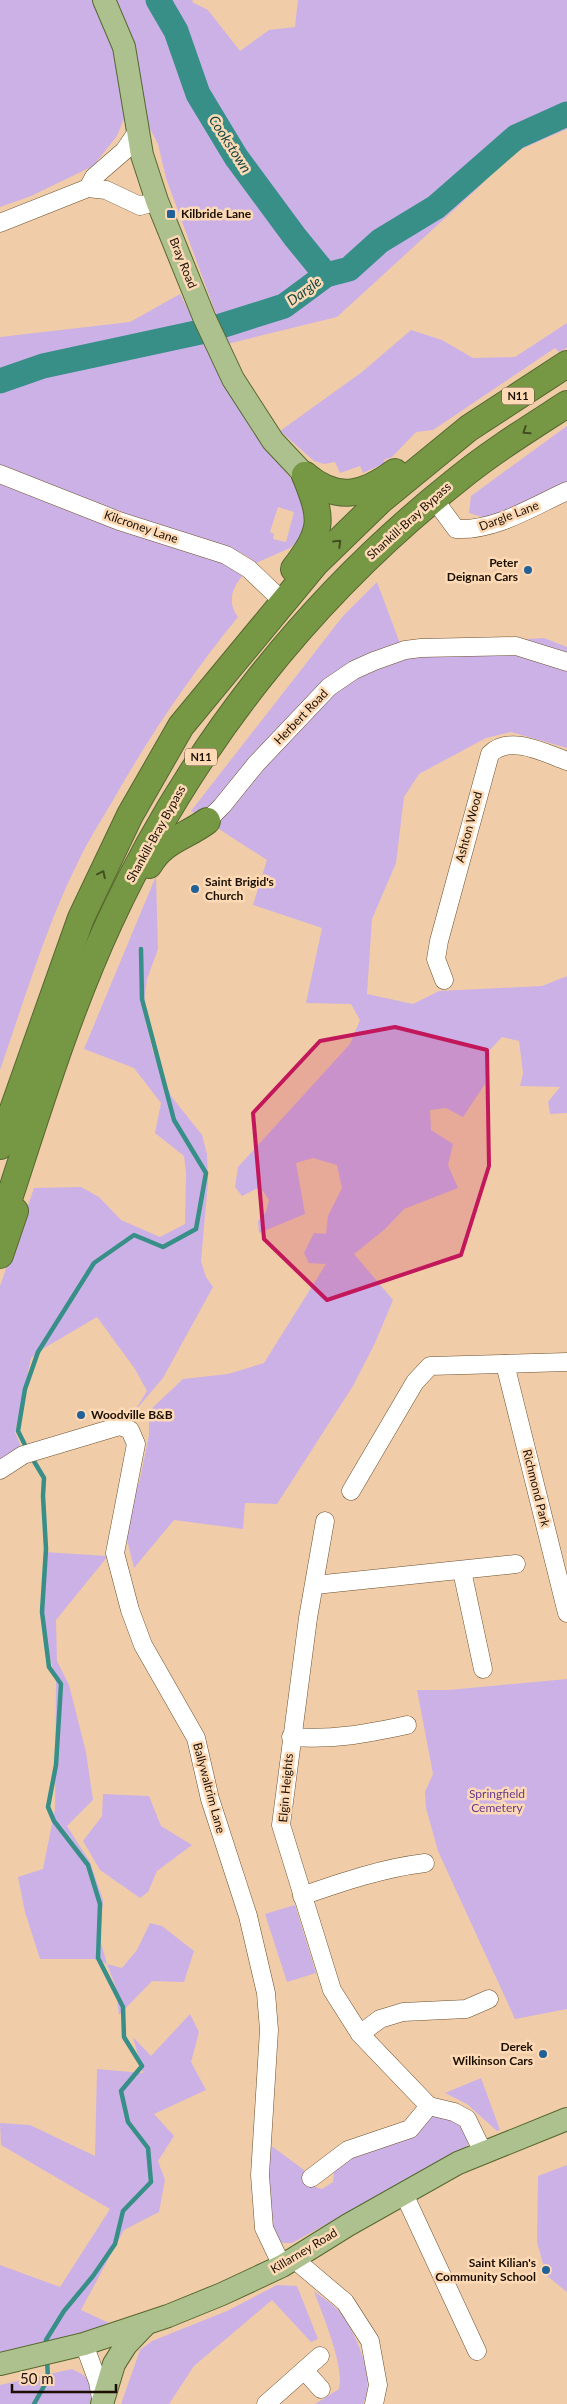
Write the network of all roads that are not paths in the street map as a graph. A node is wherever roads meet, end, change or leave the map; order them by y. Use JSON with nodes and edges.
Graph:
{"nodes":[{"id":1,"x":104,"y":0,"type":"edge"},
{"id":2,"x":139,"y":129,"type":"junction"},
{"id":3,"x":88,"y":188,"type":"junction"},
{"id":4,"x":157,"y":201,"type":"junction"},
{"id":5,"x":0,"y":222,"type":"edge"},
{"id":6,"x":567,"y":364,"type":"edge"},
{"id":7,"x":567,"y":404,"type":"edge"},
{"id":8,"x":469,"y":428,"type":"junction"},
{"id":9,"x":0,"y":474,"type":"edge"},
{"id":10,"x":305,"y":475,"type":"junction"},
{"id":11,"x":567,"y":491,"type":"edge"},
{"id":12,"x":434,"y":499,"type":"junction"},
{"id":13,"x":347,"y":579,"type":"junction"},
{"id":14,"x":274,"y":593,"type":"junction"},
{"id":15,"x":567,"y":662,"type":"edge"},
{"id":16,"x":181,"y":726,"type":"junction"},
{"id":17,"x":567,"y":761,"type":"edge"},
{"id":18,"x":207,"y":821,"type":"junction"},
{"id":19,"x":80,"y":918,"type":"junction"},
{"id":20,"x":444,"y":980,"type":"dead end"},
{"id":21,"x":0,"y":1104,"type":"edge"},
{"id":22,"x":0,"y":1146,"type":"edge"},
{"id":23,"x":0,"y":1226,"type":"edge"},
{"id":24,"x":0,"y":1254,"type":"edge"},
{"id":25,"x":567,"y":1362,"type":"edge"},
{"id":26,"x":505,"y":1364,"type":"junction"},
{"id":27,"x":0,"y":1470,"type":"edge"},
{"id":28,"x":351,"y":1491,"type":"dead end"},
{"id":29,"x":326,"y":1521,"type":"dead end"},
{"id":30,"x":516,"y":1564,"type":"dead end"},
{"id":31,"x":462,"y":1571,"type":"junction"},
{"id":32,"x":315,"y":1585,"type":"junction"},
{"id":33,"x":567,"y":1613,"type":"edge"},
{"id":34,"x":483,"y":1669,"type":"dead end"},
{"id":35,"x":407,"y":1725,"type":"dead end"},
{"id":36,"x":291,"y":1738,"type":"junction"},
{"id":37,"x":425,"y":1863,"type":"dead end"},
{"id":38,"x":302,"y":1896,"type":"junction"},
{"id":39,"x":489,"y":1999,"type":"dead end"},
{"id":40,"x":360,"y":2034,"type":"junction"},
{"id":41,"x":429,"y":2106,"type":"junction"},
{"id":42,"x":567,"y":2119,"type":"edge"},
{"id":43,"x":483,"y":2152,"type":"junction"},
{"id":44,"x":311,"y":2178,"type":"dead end"},
{"id":45,"x":404,"y":2194,"type":"junction"},
{"id":46,"x":288,"y":2263,"type":"junction"},
{"id":47,"x":146,"y":2323,"type":"junction"},
{"id":48,"x":75,"y":2346,"type":"junction"},
{"id":49,"x":477,"y":2350,"type":"dead end"},
{"id":50,"x":320,"y":2356,"type":"dead end"},
{"id":51,"x":0,"y":2364,"type":"edge"},
{"id":52,"x":304,"y":2370,"type":"junction"},
{"id":53,"x":321,"y":2389,"type":"dead end"},
{"id":54,"x":102,"y":2404,"type":"edge"},
{"id":55,"x":266,"y":2404,"type":"edge"},
{"id":56,"x":374,"y":2404,"type":"edge"}],
"edges":[{"from":1,"to":2,"type":"main road","name":"Bray Road"},
{"from":2,"to":3,"type":"street"},
{"from":2,"to":4,"type":"main road","name":"Bray Road"},
{"from":3,"to":4,"type":"street"},
{"from":3,"to":5,"type":"street"},
{"from":4,"to":10,"type":"main road","name":"Bray Road"},
{"from":6,"to":8,"type":"highway","number":"N11"},
{"from":7,"to":12,"type":"highway","name":"Shankill-Bray Bypass","number":"N11","one_way":true},
{"from":8,"to":10,"type":"highway","number":"N11"},
{"from":16,"to":8,"type":"highway","number":"N11","one_way":true},
{"from":9,"to":14,"type":"street","name":"Kilcroney Lane"},
{"from":10,"to":14,"type":"highway","number":"N11"},
{"from":11,"to":12,"type":"street","name":"Dargle Lane"},
{"from":12,"to":13,"type":"highway","name":"Shankill-Bray Bypass","number":"N11"},
{"from":13,"to":18,"type":"highway","number":"N11"},
{"from":13,"to":23,"type":"highway","name":"Shankill-Bray Bypass","number":"N11"},
{"from":14,"to":16,"type":"highway","number":"N11"},
{"from":15,"to":18,"type":"street","name":"Herbert Road"},
{"from":19,"to":16,"type":"highway","number":"N11","one_way":true},
{"from":17,"to":20,"type":"street","name":"Ashton Wood"},
{"from":18,"to":24,"type":"highway"},
{"from":19,"to":21,"type":"highway","number":"N11"},
{"from":19,"to":22,"type":"highway","number":"N11"},
{"from":25,"to":26,"type":"street"},
{"from":26,"to":28,"type":"street"},
{"from":26,"to":33,"type":"street","name":"Richmond Park"},
{"from":27,"to":46,"type":"street","name":"Ballywaltrim Lane"},
{"from":29,"to":32,"type":"street","name":"Elgin Heights"},
{"from":30,"to":31,"type":"street"},
{"from":31,"to":32,"type":"street"},
{"from":31,"to":34,"type":"street"},
{"from":32,"to":36,"type":"street","name":"Elgin Heights"},
{"from":35,"to":36,"type":"street","name":"Elgin Heights"},
{"from":36,"to":38,"type":"street","name":"Elgin Heights"},
{"from":37,"to":38,"type":"street"},
{"from":38,"to":40,"type":"street","name":"Elgin Heights"},
{"from":39,"to":40,"type":"street"},
{"from":40,"to":41,"type":"street","name":"Elgin Heights"},
{"from":41,"to":43,"type":"street"},
{"from":41,"to":44,"type":"street"},
{"from":42,"to":43,"type":"main road","name":"Killarney Road"},
{"from":43,"to":45,"type":"main road","name":"Killarney Road"},
{"from":45,"to":46,"type":"main road","name":"Killarney Road"},
{"from":45,"to":49,"type":"street"},
{"from":46,"to":47,"type":"main road","name":"Killarney Road"},
{"from":46,"to":56,"type":"street"},
{"from":47,"to":48,"type":"main road","name":"Killarney Road"},
{"from":47,"to":54,"type":"main road"},
{"from":48,"to":51,"type":"main road","name":"Killarney Road"},
{"from":48,"to":54,"type":"street"},
{"from":50,"to":52,"type":"street"},
{"from":52,"to":53,"type":"street"},
{"from":52,"to":55,"type":"street"}]}
